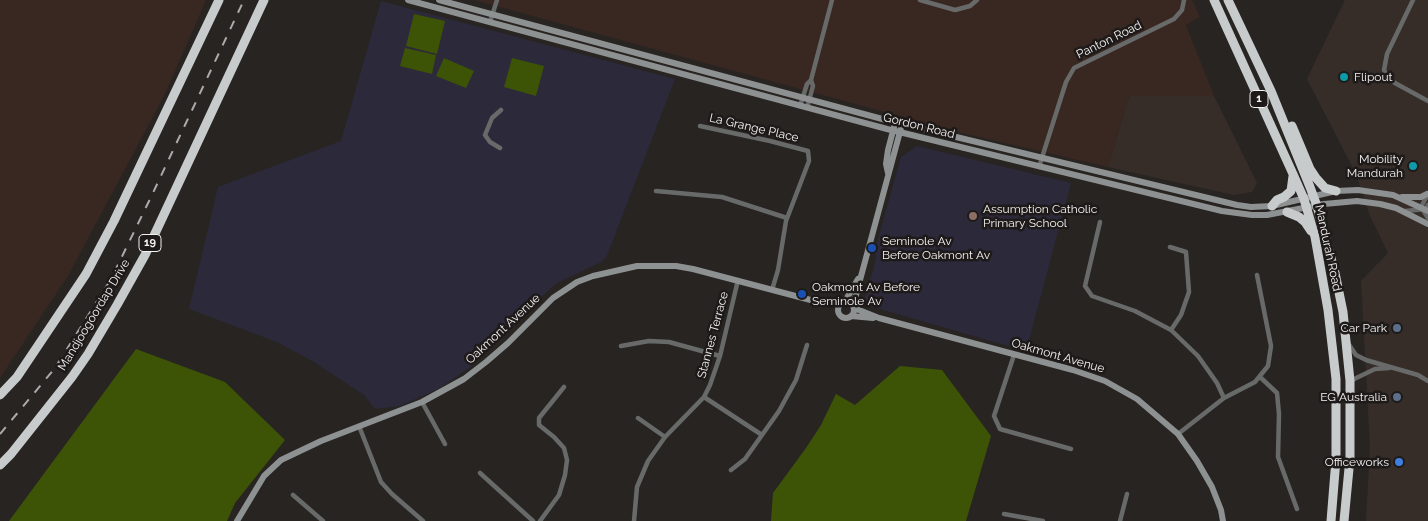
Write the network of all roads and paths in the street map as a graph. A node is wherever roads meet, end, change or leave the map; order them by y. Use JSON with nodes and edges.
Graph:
{"nodes":[{"id":1,"x":219,"y":0,"type":"edge"},
{"id":2,"x":264,"y":0,"type":"edge"},
{"id":3,"x":408,"y":0,"type":"edge"},
{"id":4,"x":439,"y":0,"type":"edge"},
{"id":5,"x":497,"y":0,"type":"edge"},
{"id":6,"x":832,"y":0,"type":"edge"},
{"id":7,"x":920,"y":0,"type":"edge"},
{"id":8,"x":976,"y":0,"type":"edge"},
{"id":9,"x":1184,"y":0,"type":"edge"},
{"id":10,"x":1214,"y":0,"type":"edge"},
{"id":11,"x":1228,"y":0,"type":"edge"},
{"id":12,"x":1413,"y":0,"type":"edge"},
{"id":13,"x":493,"y":14,"type":"junction"},
{"id":14,"x":490,"y":22,"type":"junction"},
{"id":15,"x":806,"y":99,"type":"junction"},
{"id":16,"x":1428,"y":101,"type":"edge"},
{"id":17,"x":804,"y":107,"type":"junction"},
{"id":18,"x":501,"y":110,"type":"dead end"},
{"id":19,"x":1279,"y":110,"type":"junction"},
{"id":20,"x":894,"y":123,"type":"junction"},
{"id":21,"x":902,"y":125,"type":"junction"},
{"id":22,"x":700,"y":126,"type":"dead end"},
{"id":23,"x":892,"y":131,"type":"junction"},
{"id":24,"x":900,"y":132,"type":"junction"},
{"id":25,"x":500,"y":148,"type":"dead end"},
{"id":26,"x":1041,"y":158,"type":"junction"},
{"id":27,"x":1039,"y":167,"type":"junction"},
{"id":28,"x":888,"y":174,"type":"junction"},
{"id":29,"x":1293,"y":174,"type":"junction"},
{"id":30,"x":1156,"y":186,"type":"junction"},
{"id":31,"x":656,"y":191,"type":"dead end"},
{"id":32,"x":1336,"y":191,"type":"junction"},
{"id":33,"x":1154,"y":194,"type":"junction"},
{"id":34,"x":1428,"y":194,"type":"edge"},
{"id":35,"x":1194,"y":195,"type":"junction"},
{"id":36,"x":1314,"y":196,"type":"junction"},
{"id":37,"x":1398,"y":197,"type":"junction"},
{"id":38,"x":1305,"y":203,"type":"junction"},
{"id":39,"x":1192,"y":204,"type":"junction"},
{"id":40,"x":1272,"y":206,"type":"junction"},
{"id":41,"x":1317,"y":206,"type":"junction"},
{"id":42,"x":1425,"y":208,"type":"edge"},
{"id":43,"x":1403,"y":211,"type":"junction"},
{"id":44,"x":1287,"y":212,"type":"junction"},
{"id":45,"x":787,"y":218,"type":"junction"},
{"id":46,"x":1428,"y":218,"type":"edge"},
{"id":47,"x":1100,"y":222,"type":"dead end"},
{"id":48,"x":1428,"y":224,"type":"edge"},
{"id":49,"x":1315,"y":238,"type":"junction"},
{"id":50,"x":1170,"y":247,"type":"dead end"},
{"id":51,"x":862,"y":274,"type":"junction"},
{"id":52,"x":1257,"y":274,"type":"dead end"},
{"id":53,"x":738,"y":280,"type":"junction"},
{"id":54,"x":772,"y":290,"type":"junction"},
{"id":55,"x":822,"y":303,"type":"junction"},
{"id":56,"x":843,"y":303,"type":"junction"},
{"id":57,"x":853,"y":307,"type":"junction"},
{"id":58,"x":840,"y":314,"type":"junction"},
{"id":59,"x":851,"y":316,"type":"junction"},
{"id":60,"x":879,"y":318,"type":"junction"},
{"id":61,"x":1172,"y":330,"type":"junction"},
{"id":62,"x":1346,"y":340,"type":"junction"},
{"id":63,"x":807,"y":345,"type":"dead end"},
{"id":64,"x":621,"y":346,"type":"dead end"},
{"id":65,"x":1014,"y":354,"type":"junction"},
{"id":66,"x":720,"y":356,"type":"junction"},
{"id":67,"x":1396,"y":368,"type":"junction"},
{"id":68,"x":1260,"y":377,"type":"junction"},
{"id":69,"x":1350,"y":381,"type":"junction"},
{"id":70,"x":1428,"y":381,"type":"edge"},
{"id":71,"x":564,"y":387,"type":"dead end"},
{"id":72,"x":0,"y":396,"type":"edge"},
{"id":73,"x":704,"y":397,"type":"junction"},
{"id":74,"x":1224,"y":398,"type":"junction"},
{"id":75,"x":422,"y":402,"type":"junction"},
{"id":76,"x":638,"y":418,"type":"dead end"},
{"id":77,"x":359,"y":426,"type":"junction"},
{"id":78,"x":1178,"y":434,"type":"junction"},
{"id":79,"x":762,"y":435,"type":"junction"},
{"id":80,"x":665,"y":437,"type":"junction"},
{"id":81,"x":445,"y":444,"type":"dead end"},
{"id":82,"x":1071,"y":449,"type":"dead end"},
{"id":83,"x":0,"y":465,"type":"edge"},
{"id":84,"x":731,"y":470,"type":"dead end"},
{"id":85,"x":480,"y":474,"type":"dead end"},
{"id":86,"x":1127,"y":494,"type":"dead end"},
{"id":87,"x":293,"y":495,"type":"dead end"},
{"id":88,"x":1297,"y":509,"type":"dead end"},
{"id":89,"x":1004,"y":514,"type":"dead end"},
{"id":90,"x":237,"y":521,"type":"edge"},
{"id":91,"x":322,"y":521,"type":"edge"},
{"id":92,"x":423,"y":521,"type":"edge"},
{"id":93,"x":533,"y":521,"type":"edge"},
{"id":94,"x":540,"y":521,"type":"edge"},
{"id":95,"x":634,"y":521,"type":"edge"},
{"id":96,"x":1043,"y":521,"type":"edge"},
{"id":97,"x":1120,"y":521,"type":"edge"},
{"id":98,"x":1223,"y":521,"type":"edge"},
{"id":99,"x":1331,"y":521,"type":"edge"},
{"id":100,"x":1344,"y":521,"type":"edge"}],
"edges":[{"from":1,"to":72,"type":"highway"},
{"from":2,"to":83,"type":"highway","name":"Mandjoogoordap Drive","number":"19"},
{"from":3,"to":14,"type":"main road","name":"Gordon Road"},
{"from":4,"to":13,"type":"main road","name":"Gordon Road"},
{"from":5,"to":13,"type":"street"},
{"from":6,"to":15,"type":"street"},
{"from":7,"to":8,"type":"street"},
{"from":9,"to":26,"type":"street","name":"Panton Road"},
{"from":10,"to":29,"type":"highway","name":"Mandurah Road","number":"1"},
{"from":11,"to":19,"type":"highway","name":"Mandurah Road","number":"1"},
{"from":12,"to":16,"type":"street"},
{"from":13,"to":14,"type":"street"},
{"from":13,"to":15,"type":"main road","name":"Gordon Road"},
{"from":14,"to":17,"type":"main road","name":"Gordon Road"},
{"from":15,"to":17,"type":"street"},
{"from":15,"to":20,"type":"main road","name":"Gordon Road"},
{"from":17,"to":23,"type":"main road","name":"Gordon Road"},
{"from":18,"to":25,"type":"street"},
{"from":19,"to":32,"type":"highway"},
{"from":19,"to":36,"type":"highway","name":"Mandurah Road","number":"1"},
{"from":20,"to":21,"type":"main road","name":"Gordon Road"},
{"from":20,"to":23,"type":"main road"},
{"from":21,"to":24,"type":"main road"},
{"from":21,"to":26,"type":"main road","name":"Gordon Road"},
{"from":22,"to":45,"type":"street","name":"La Grange Place"},
{"from":23,"to":24,"type":"main road","name":"Gordon Road"},
{"from":23,"to":28,"type":"main road"},
{"from":24,"to":27,"type":"main road","name":"Gordon Road"},
{"from":24,"to":28,"type":"main road"},
{"from":26,"to":27,"type":"street","name":"Panton Road"},
{"from":26,"to":30,"type":"main road","name":"Gordon Road"},
{"from":27,"to":33,"type":"main road","name":"Gordon Road"},
{"from":28,"to":51,"type":"main road"},
{"from":29,"to":38,"type":"highway","name":"Mandurah Road","number":"1"},
{"from":29,"to":40,"type":"highway"},
{"from":30,"to":33,"type":"main road"},
{"from":30,"to":35,"type":"main road","name":"Gordon Road"},
{"from":31,"to":45,"type":"street"},
{"from":32,"to":36,"type":"main road","name":"Gordon Road"},
{"from":32,"to":37,"type":"main road","name":"Gordon Road"},
{"from":33,"to":39,"type":"main road","name":"Gordon Road"},
{"from":34,"to":37,"type":"main road"},
{"from":34,"to":42,"type":"street"},
{"from":35,"to":39,"type":"main road"},
{"from":35,"to":40,"type":"main road","name":"Gordon Road"},
{"from":36,"to":38,"type":"main road","name":"Gordon Road"},
{"from":36,"to":41,"type":"highway","name":"Mandurah Road","number":"1"},
{"from":37,"to":42,"type":"main road","name":"Gordon Road"},
{"from":38,"to":40,"type":"main road","name":"Gordon Road"},
{"from":38,"to":41,"type":"main road","name":"Gordon Road"},
{"from":38,"to":44,"type":"main road","name":"Gordon Road"},
{"from":38,"to":49,"type":"highway","name":"Mandurah Road","number":"1"},
{"from":39,"to":44,"type":"main road","name":"Gordon Road"},
{"from":41,"to":43,"type":"main road","name":"Gordon Road"},
{"from":41,"to":62,"type":"highway","name":"Mandurah Road","number":"1"},
{"from":42,"to":43,"type":"street"},
{"from":42,"to":46,"type":"street"},
{"from":43,"to":48,"type":"main road","name":"Gordon Road"},
{"from":44,"to":49,"type":"highway"},
{"from":45,"to":54,"type":"street","name":"La Grange Place"},
{"from":47,"to":61,"type":"street"},
{"from":49,"to":99,"type":"highway","name":"Mandurah Road","number":"1"},
{"from":50,"to":61,"type":"street"},
{"from":51,"to":56,"type":"main road"},
{"from":51,"to":57,"type":"main road"},
{"from":52,"to":68,"type":"street"},
{"from":53,"to":54,"type":"main road","name":"Oakmont Avenue"},
{"from":53,"to":66,"type":"street","name":"Stannes Terrace"},
{"from":53,"to":75,"type":"main road","name":"Oakmont Avenue"},
{"from":54,"to":55,"type":"main road","name":"Oakmont Avenue"},
{"from":55,"to":56,"type":"main road","name":"Oakmont Avenue"},
{"from":55,"to":58,"type":"main road","name":"Oakmont Avenue"},
{"from":56,"to":57,"type":"main road"},
{"from":56,"to":58,"type":"main road"},
{"from":57,"to":59,"type":"main road"},
{"from":57,"to":60,"type":"main road","name":"Oakmont Avenue"},
{"from":58,"to":59,"type":"main road"},
{"from":59,"to":60,"type":"main road","name":"Oakmont Avenue"},
{"from":60,"to":65,"type":"main road","name":"Oakmont Avenue"},
{"from":61,"to":74,"type":"street"},
{"from":62,"to":67,"type":"street"},
{"from":62,"to":69,"type":"highway","name":"Mandurah Road","number":"1"},
{"from":63,"to":79,"type":"street"},
{"from":64,"to":66,"type":"street"},
{"from":65,"to":78,"type":"main road","name":"Oakmont Avenue"},
{"from":65,"to":82,"type":"street"},
{"from":66,"to":73,"type":"street","name":"Stannes Terrace"},
{"from":67,"to":69,"type":"street"},
{"from":67,"to":70,"type":"street"},
{"from":68,"to":74,"type":"street"},
{"from":68,"to":88,"type":"street"},
{"from":69,"to":100,"type":"highway","name":"Mandurah Road","number":"1"},
{"from":71,"to":94,"type":"street"},
{"from":73,"to":79,"type":"street"},
{"from":73,"to":80,"type":"street","name":"Stannes Terrace"},
{"from":74,"to":78,"type":"street"},
{"from":75,"to":77,"type":"main road","name":"Oakmont Avenue"},
{"from":75,"to":81,"type":"street"},
{"from":76,"to":80,"type":"street"},
{"from":77,"to":90,"type":"main road","name":"Oakmont Avenue"},
{"from":77,"to":92,"type":"street"},
{"from":78,"to":98,"type":"main road","name":"Oakmont Avenue"},
{"from":79,"to":84,"type":"street"},
{"from":80,"to":95,"type":"street","name":"Stannes Terrace"},
{"from":85,"to":93,"type":"street"},
{"from":86,"to":97,"type":"street"},
{"from":87,"to":91,"type":"street"},
{"from":89,"to":96,"type":"street"}]}
